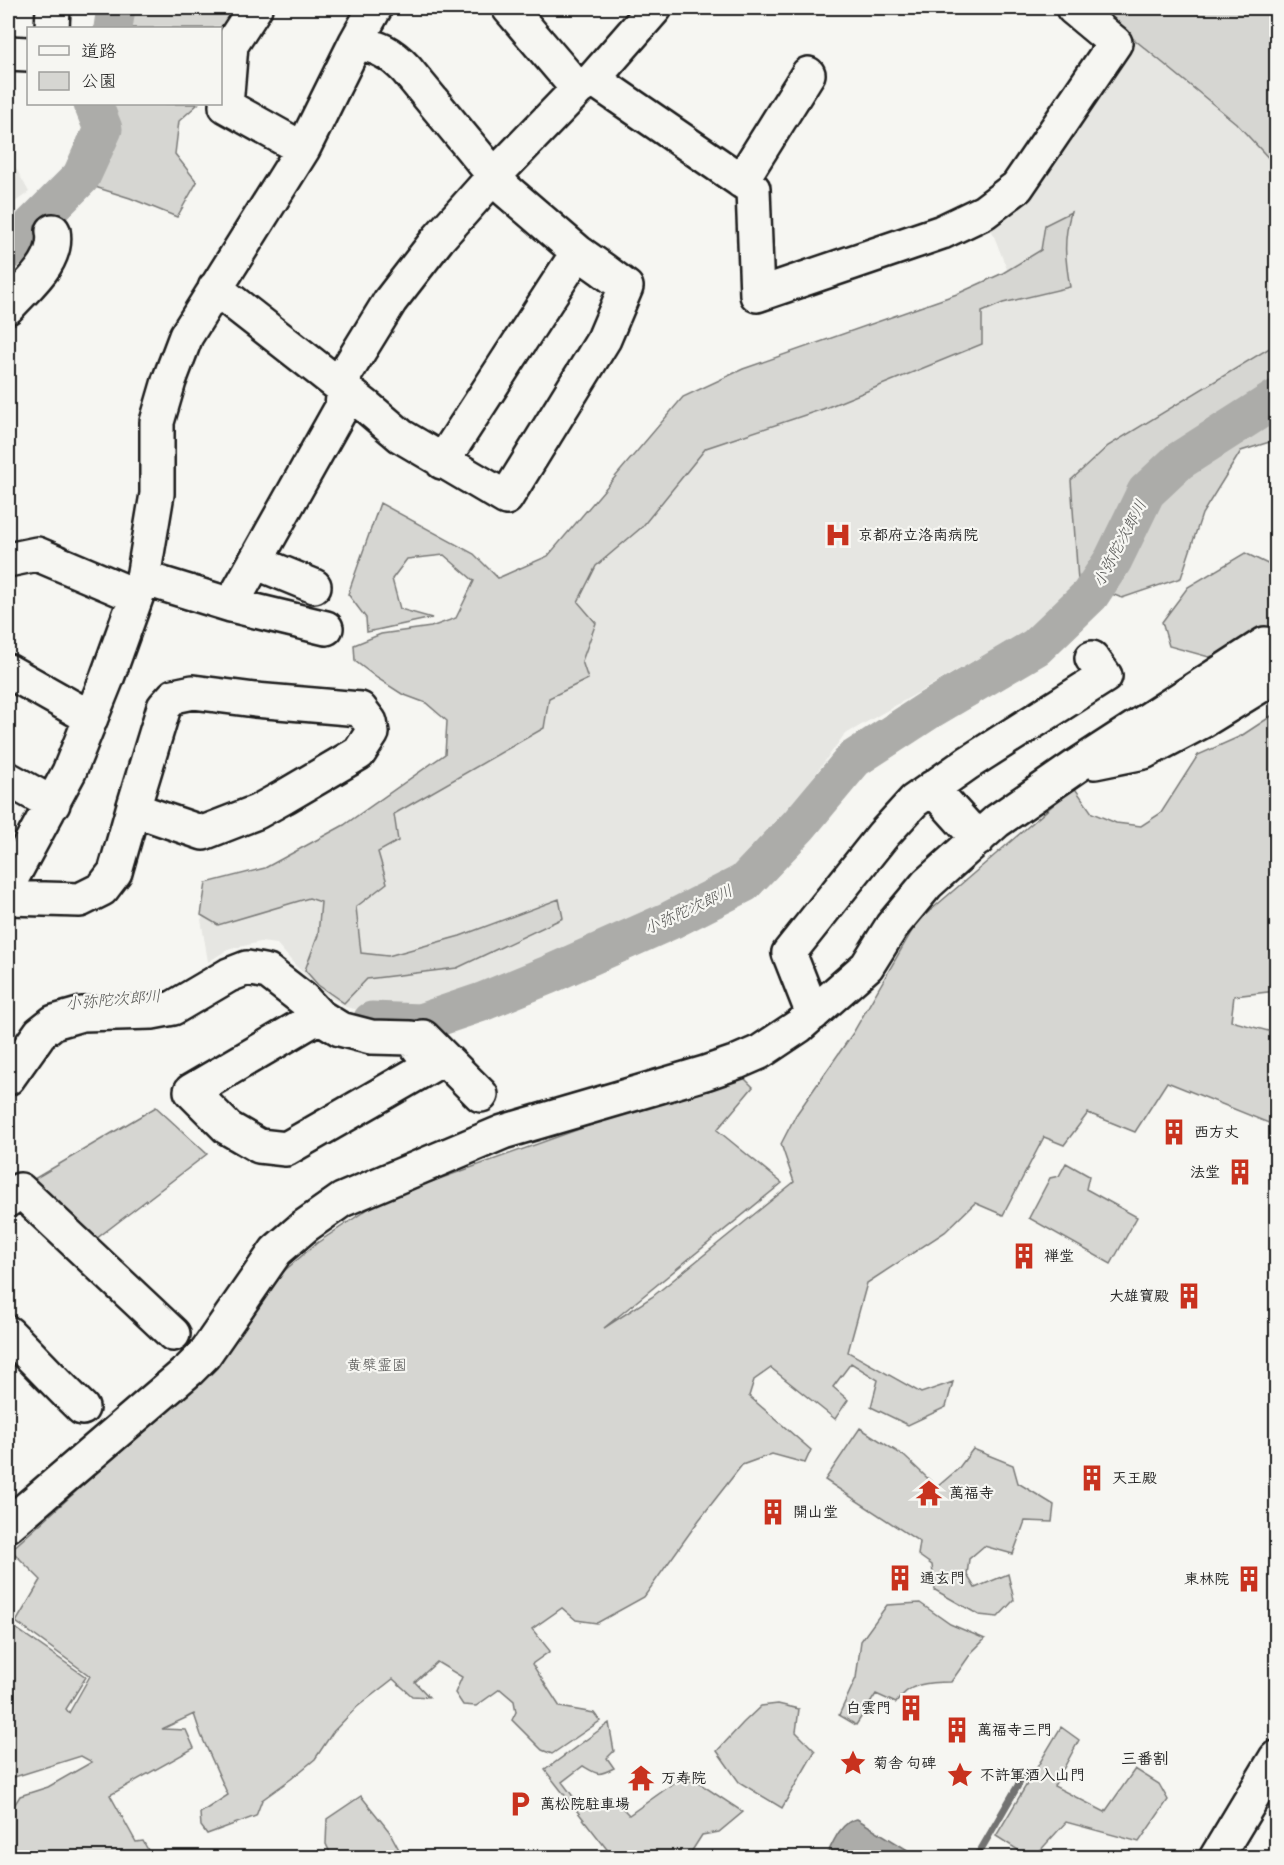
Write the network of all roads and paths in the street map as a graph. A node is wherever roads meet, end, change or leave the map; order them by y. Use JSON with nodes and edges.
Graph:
{"nodes":[{"id":1,"x":53,"y":8,"type":"edge"},
{"id":2,"x":255,"y":8,"type":"edge"},
{"id":3,"x":375,"y":8,"type":"edge"},
{"id":4,"x":509,"y":8,"type":"edge"},
{"id":5,"x":655,"y":8,"type":"edge"},
{"id":6,"x":1073,"y":8,"type":"edge"},
{"id":7,"x":52,"y":27,"type":"edge"},
{"id":8,"x":356,"y":42,"type":"junction"},
{"id":9,"x":8,"y":53,"type":"edge"},
{"id":10,"x":27,"y":54,"type":"edge"},
{"id":11,"x":808,"y":74,"type":"dead end"},
{"id":12,"x":586,"y":84,"type":"junction"},
{"id":13,"x":303,"y":149,"type":"junction"},
{"id":14,"x":494,"y":176,"type":"junction"},
{"id":15,"x":741,"y":181,"type":"junction"},
{"id":16,"x":54,"y":231,"type":"dead end"},
{"id":17,"x":578,"y":252,"type":"junction"},
{"id":18,"x":215,"y":288,"type":"junction"},
{"id":19,"x":8,"y":307,"type":"edge"},
{"id":20,"x":344,"y":390,"type":"junction"},
{"id":21,"x":442,"y":462,"type":"junction"},
{"id":22,"x":8,"y":560,"type":"edge"},
{"id":23,"x":255,"y":561,"type":"junction"},
{"id":24,"x":314,"y":586,"type":"dead end"},
{"id":25,"x":140,"y":587,"type":"junction"},
{"id":26,"x":231,"y":604,"type":"junction"},
{"id":27,"x":326,"y":628,"type":"dead end"},
{"id":28,"x":1265,"y":644,"type":"dead end"},
{"id":29,"x":1092,"y":658,"type":"dead end"},
{"id":30,"x":8,"y":671,"type":"edge"},
{"id":31,"x":1276,"y":675,"type":"edge"},
{"id":32,"x":91,"y":718,"type":"junction"},
{"id":33,"x":1078,"y":765,"type":"junction"},
{"id":34,"x":8,"y":778,"type":"edge"},
{"id":35,"x":932,"y":788,"type":"junction"},
{"id":36,"x":53,"y":804,"type":"junction"},
{"id":37,"x":133,"y":809,"type":"junction"},
{"id":38,"x":978,"y":839,"type":"junction"},
{"id":39,"x":8,"y":885,"type":"edge"},
{"id":40,"x":8,"y":898,"type":"edge"},
{"id":41,"x":813,"y":1014,"type":"junction"},
{"id":42,"x":319,"y":1016,"type":"junction"},
{"id":43,"x":411,"y":1038,"type":"junction"},
{"id":44,"x":8,"y":1078,"type":"edge"},
{"id":45,"x":481,"y":1095,"type":"dead end"},
{"id":46,"x":8,"y":1200,"type":"edge"},
{"id":47,"x":8,"y":1333,"type":"edge"},
{"id":48,"x":173,"y":1334,"type":"dead end"},
{"id":49,"x":82,"y":1408,"type":"dead end"},
{"id":50,"x":8,"y":1525,"type":"edge"},
{"id":51,"x":1276,"y":1758,"type":"edge"},
{"id":52,"x":1216,"y":1857,"type":"edge"}],
"edges":[{"from":1,"to":7,"type":"street"},
{"from":2,"to":13,"type":"street"},
{"from":3,"to":8,"type":"street"},
{"from":4,"to":12,"type":"street"},
{"from":5,"to":12,"type":"street"},
{"from":6,"to":15,"type":"street"},
{"from":8,"to":13,"type":"street"},
{"from":8,"to":14,"type":"street"},
{"from":9,"to":10,"type":"street"},
{"from":11,"to":15,"type":"street"},
{"from":12,"to":14,"type":"street"},
{"from":12,"to":15,"type":"street"},
{"from":13,"to":18,"type":"street"},
{"from":14,"to":17,"type":"street"},
{"from":14,"to":20,"type":"street"},
{"from":16,"to":19,"type":"street"},
{"from":17,"to":21,"type":"street"},
{"from":17,"to":21,"type":"street"},
{"from":18,"to":20,"type":"street"},
{"from":18,"to":25,"type":"street"},
{"from":20,"to":21,"type":"street"},
{"from":20,"to":23,"type":"street"},
{"from":22,"to":25,"type":"street"},
{"from":23,"to":24,"type":"street"},
{"from":23,"to":26,"type":"street"},
{"from":25,"to":26,"type":"street"},
{"from":25,"to":32,"type":"street"},
{"from":26,"to":27,"type":"street"},
{"from":28,"to":33,"type":"street"},
{"from":29,"to":35,"type":"street"},
{"from":30,"to":32,"type":"street"},
{"from":31,"to":33,"type":"street"},
{"from":32,"to":36,"type":"street"},
{"from":33,"to":38,"type":"street"},
{"from":34,"to":36,"type":"street"},
{"from":35,"to":38,"type":"street"},
{"from":35,"to":41,"type":"street"},
{"from":36,"to":39,"type":"street"},
{"from":37,"to":37,"type":"street"},
{"from":37,"to":40,"type":"street"},
{"from":38,"to":41,"type":"street"},
{"from":41,"to":50,"type":"street"},
{"from":42,"to":43,"type":"street"},
{"from":42,"to":43,"type":"street"},
{"from":42,"to":44,"type":"street"},
{"from":43,"to":45,"type":"street"},
{"from":46,"to":48,"type":"street"},
{"from":47,"to":49,"type":"street"},
{"from":51,"to":52,"type":"street"}]}
